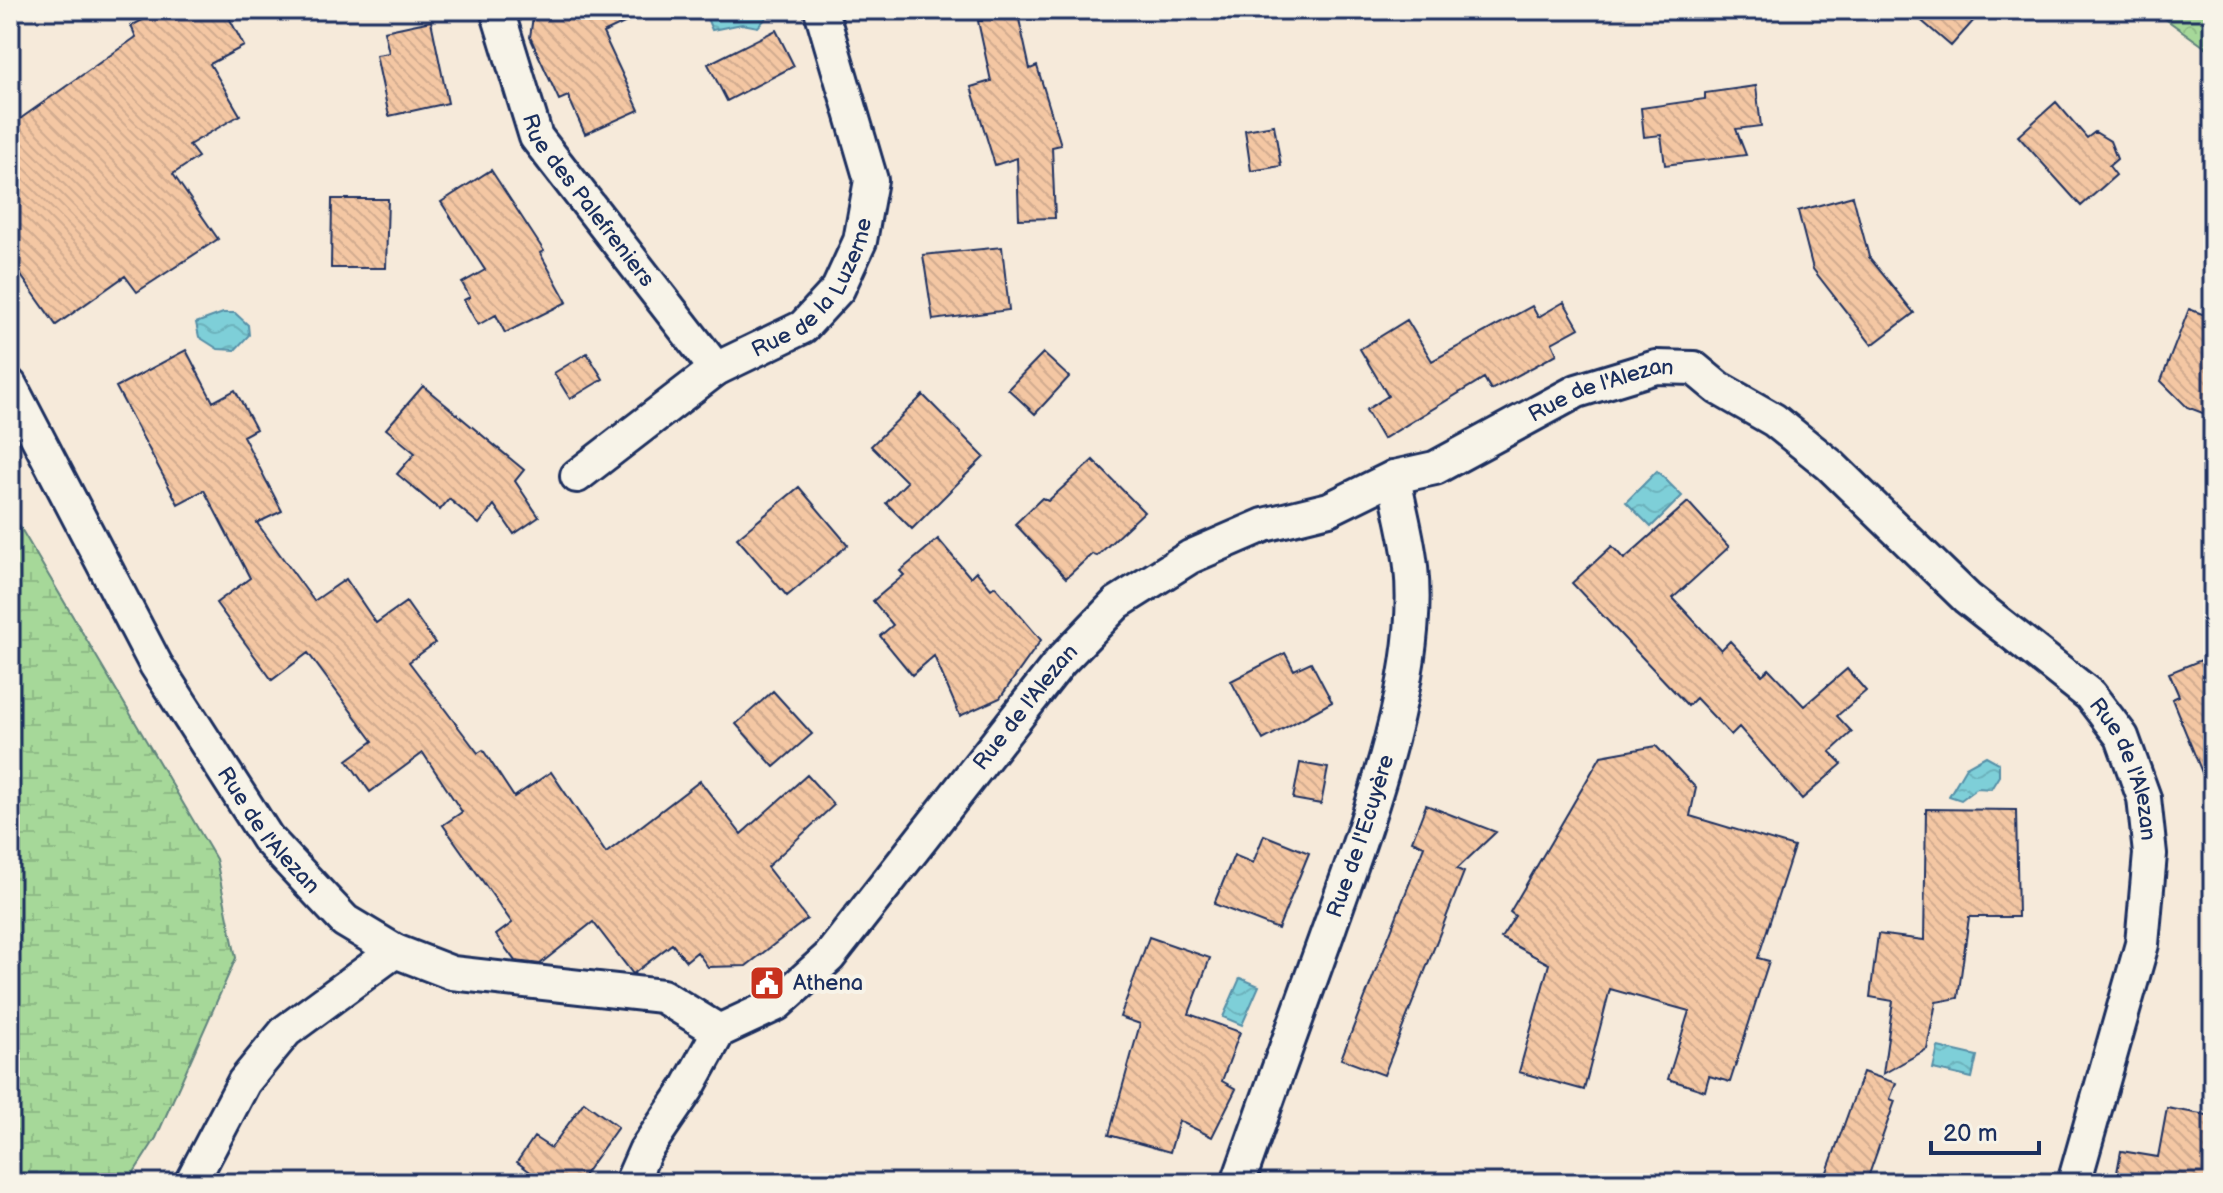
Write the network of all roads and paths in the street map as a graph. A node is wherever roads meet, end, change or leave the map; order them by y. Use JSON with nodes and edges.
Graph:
{"nodes":[{"id":1,"x":497,"y":10,"type":"edge"},
{"id":2,"x":821,"y":10,"type":"edge"},
{"id":3,"x":716,"y":369,"type":"junction"},
{"id":4,"x":10,"y":385,"type":"edge"},
{"id":5,"x":577,"y":476,"type":"dead end"},
{"id":6,"x":1394,"y":477,"type":"junction"},
{"id":7,"x":395,"y":951,"type":"junction"},
{"id":8,"x":719,"y":1031,"type":"junction"},
{"id":9,"x":191,"y":1183,"type":"edge"},
{"id":10,"x":631,"y":1183,"type":"edge"},
{"id":11,"x":1238,"y":1183,"type":"edge"},
{"id":12,"x":2074,"y":1183,"type":"edge"}],
"edges":[{"from":1,"to":3,"type":"street","name":"Rue des Palefreniers"},
{"from":2,"to":3,"type":"street","name":"Rue de la Luzerne"},
{"from":3,"to":5,"type":"street","name":"Rue de la Luzerne"},
{"from":4,"to":7,"type":"street","name":"Rue de l'Alezan"},
{"from":6,"to":8,"type":"street","name":"Rue de l'Alezan"},
{"from":6,"to":11,"type":"street","name":"Rue de l'Ecuyère"},
{"from":6,"to":12,"type":"street","name":"Rue de l'Alezan"},
{"from":7,"to":8,"type":"street","name":"Rue de l'Alezan"},
{"from":7,"to":9,"type":"street"},
{"from":8,"to":10,"type":"street"}]}
